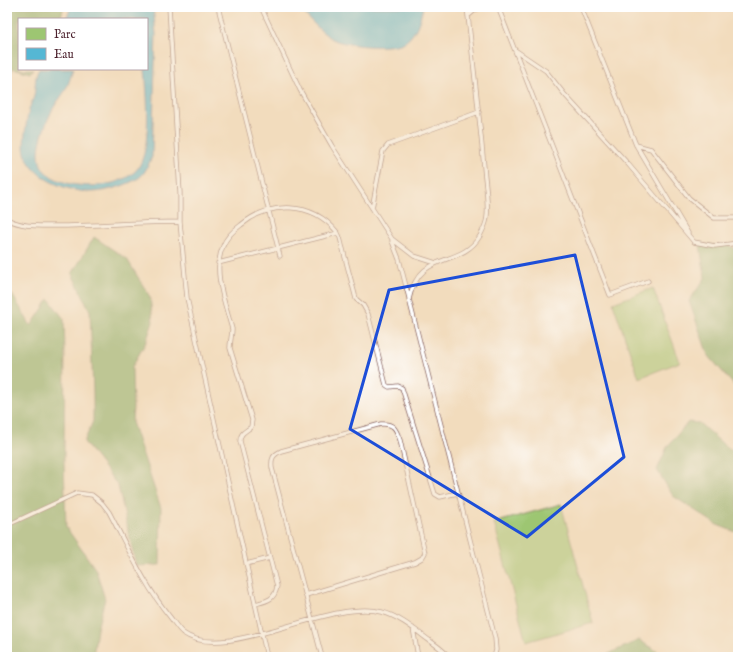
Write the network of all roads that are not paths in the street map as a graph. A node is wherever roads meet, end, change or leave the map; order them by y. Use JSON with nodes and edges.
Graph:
{"nodes":[{"id":1,"x":169,"y":7,"type":"edge"},
{"id":2,"x":218,"y":7,"type":"edge"},
{"id":3,"x":261,"y":7,"type":"edge"},
{"id":4,"x":467,"y":7,"type":"edge"},
{"id":5,"x":482,"y":7,"type":"edge"},
{"id":6,"x":492,"y":7,"type":"edge"},
{"id":7,"x":581,"y":7,"type":"edge"},
{"id":8,"x":498,"y":8,"type":"edge"},
{"id":9,"x":468,"y":16,"type":"junction"},
{"id":10,"x":514,"y":49,"type":"junction"},
{"id":11,"x":479,"y":112,"type":"junction"},
{"id":12,"x":636,"y":145,"type":"junction"},
{"id":13,"x":372,"y":208,"type":"junction"},
{"id":14,"x":267,"y":210,"type":"junction"},
{"id":15,"x":738,"y":216,"type":"edge"},
{"id":16,"x":7,"y":220,"type":"edge"},
{"id":17,"x":180,"y":222,"type":"junction"},
{"id":18,"x":338,"y":233,"type":"junction"},
{"id":19,"x":392,"y":239,"type":"junction"},
{"id":20,"x":694,"y":242,"type":"junction"},
{"id":21,"x":738,"y":243,"type":"edge"},
{"id":22,"x":278,"y":248,"type":"junction"},
{"id":23,"x":280,"y":256,"type":"dead end"},
{"id":24,"x":218,"y":263,"type":"junction"},
{"id":25,"x":436,"y":263,"type":"junction"},
{"id":26,"x":648,"y":282,"type":"dead end"},
{"id":27,"x":410,"y":299,"type":"junction"},
{"id":28,"x":458,"y":493,"type":"junction"},
{"id":29,"x":7,"y":524,"type":"edge"},
{"id":30,"x":270,"y":558,"type":"junction"},
{"id":31,"x":246,"y":564,"type":"junction"},
{"id":32,"x":306,"y":595,"type":"junction"},
{"id":33,"x":255,"y":604,"type":"junction"},
{"id":34,"x":313,"y":620,"type":"junction"},
{"id":35,"x":413,"y":628,"type":"junction"},
{"id":36,"x":261,"y":635,"type":"junction"},
{"id":37,"x":267,"y":657,"type":"edge"},
{"id":38,"x":322,"y":657,"type":"edge"},
{"id":39,"x":418,"y":657,"type":"edge"},
{"id":40,"x":449,"y":657,"type":"edge"},
{"id":41,"x":494,"y":657,"type":"edge"}],
"edges":[{"from":1,"to":17,"type":"lane"},
{"from":2,"to":14,"type":"lane"},
{"from":3,"to":13,"type":"lane"},
{"from":4,"to":9,"type":"lane"},
{"from":5,"to":9,"type":"lane"},
{"from":6,"to":8,"type":"lane"},
{"from":7,"to":12,"type":"lane"},
{"from":8,"to":10,"type":"lane"},
{"from":9,"to":11,"type":"lane"},
{"from":10,"to":20,"type":"lane"},
{"from":10,"to":26,"type":"lane"},
{"from":11,"to":13,"type":"lane"},
{"from":11,"to":25,"type":"lane"},
{"from":12,"to":15,"type":"lane"},
{"from":12,"to":20,"type":"lane"},
{"from":13,"to":19,"type":"lane"},
{"from":14,"to":18,"type":"lane"},
{"from":14,"to":22,"type":"lane"},
{"from":14,"to":24,"type":"lane"},
{"from":16,"to":17,"type":"lane"},
{"from":17,"to":31,"type":"lane"},
{"from":18,"to":22,"type":"lane"},
{"from":18,"to":28,"type":"lane"},
{"from":19,"to":25,"type":"lane"},
{"from":19,"to":27,"type":"lane"},
{"from":20,"to":21,"type":"lane"},
{"from":22,"to":23,"type":"lane"},
{"from":22,"to":24,"type":"lane"},
{"from":24,"to":30,"type":"lane"},
{"from":25,"to":27,"type":"lane"},
{"from":27,"to":28,"type":"lane"},
{"from":28,"to":41,"type":"lane"},
{"from":29,"to":36,"type":"lane"},
{"from":30,"to":31,"type":"lane"},
{"from":30,"to":33,"type":"lane"},
{"from":31,"to":33,"type":"lane"},
{"from":32,"to":32,"type":"lane"},
{"from":32,"to":34,"type":"lane"},
{"from":33,"to":36,"type":"lane"},
{"from":34,"to":35,"type":"lane"},
{"from":34,"to":36,"type":"lane"},
{"from":34,"to":38,"type":"lane"},
{"from":35,"to":39,"type":"lane"},
{"from":35,"to":40,"type":"lane"},
{"from":36,"to":37,"type":"lane"}]}
